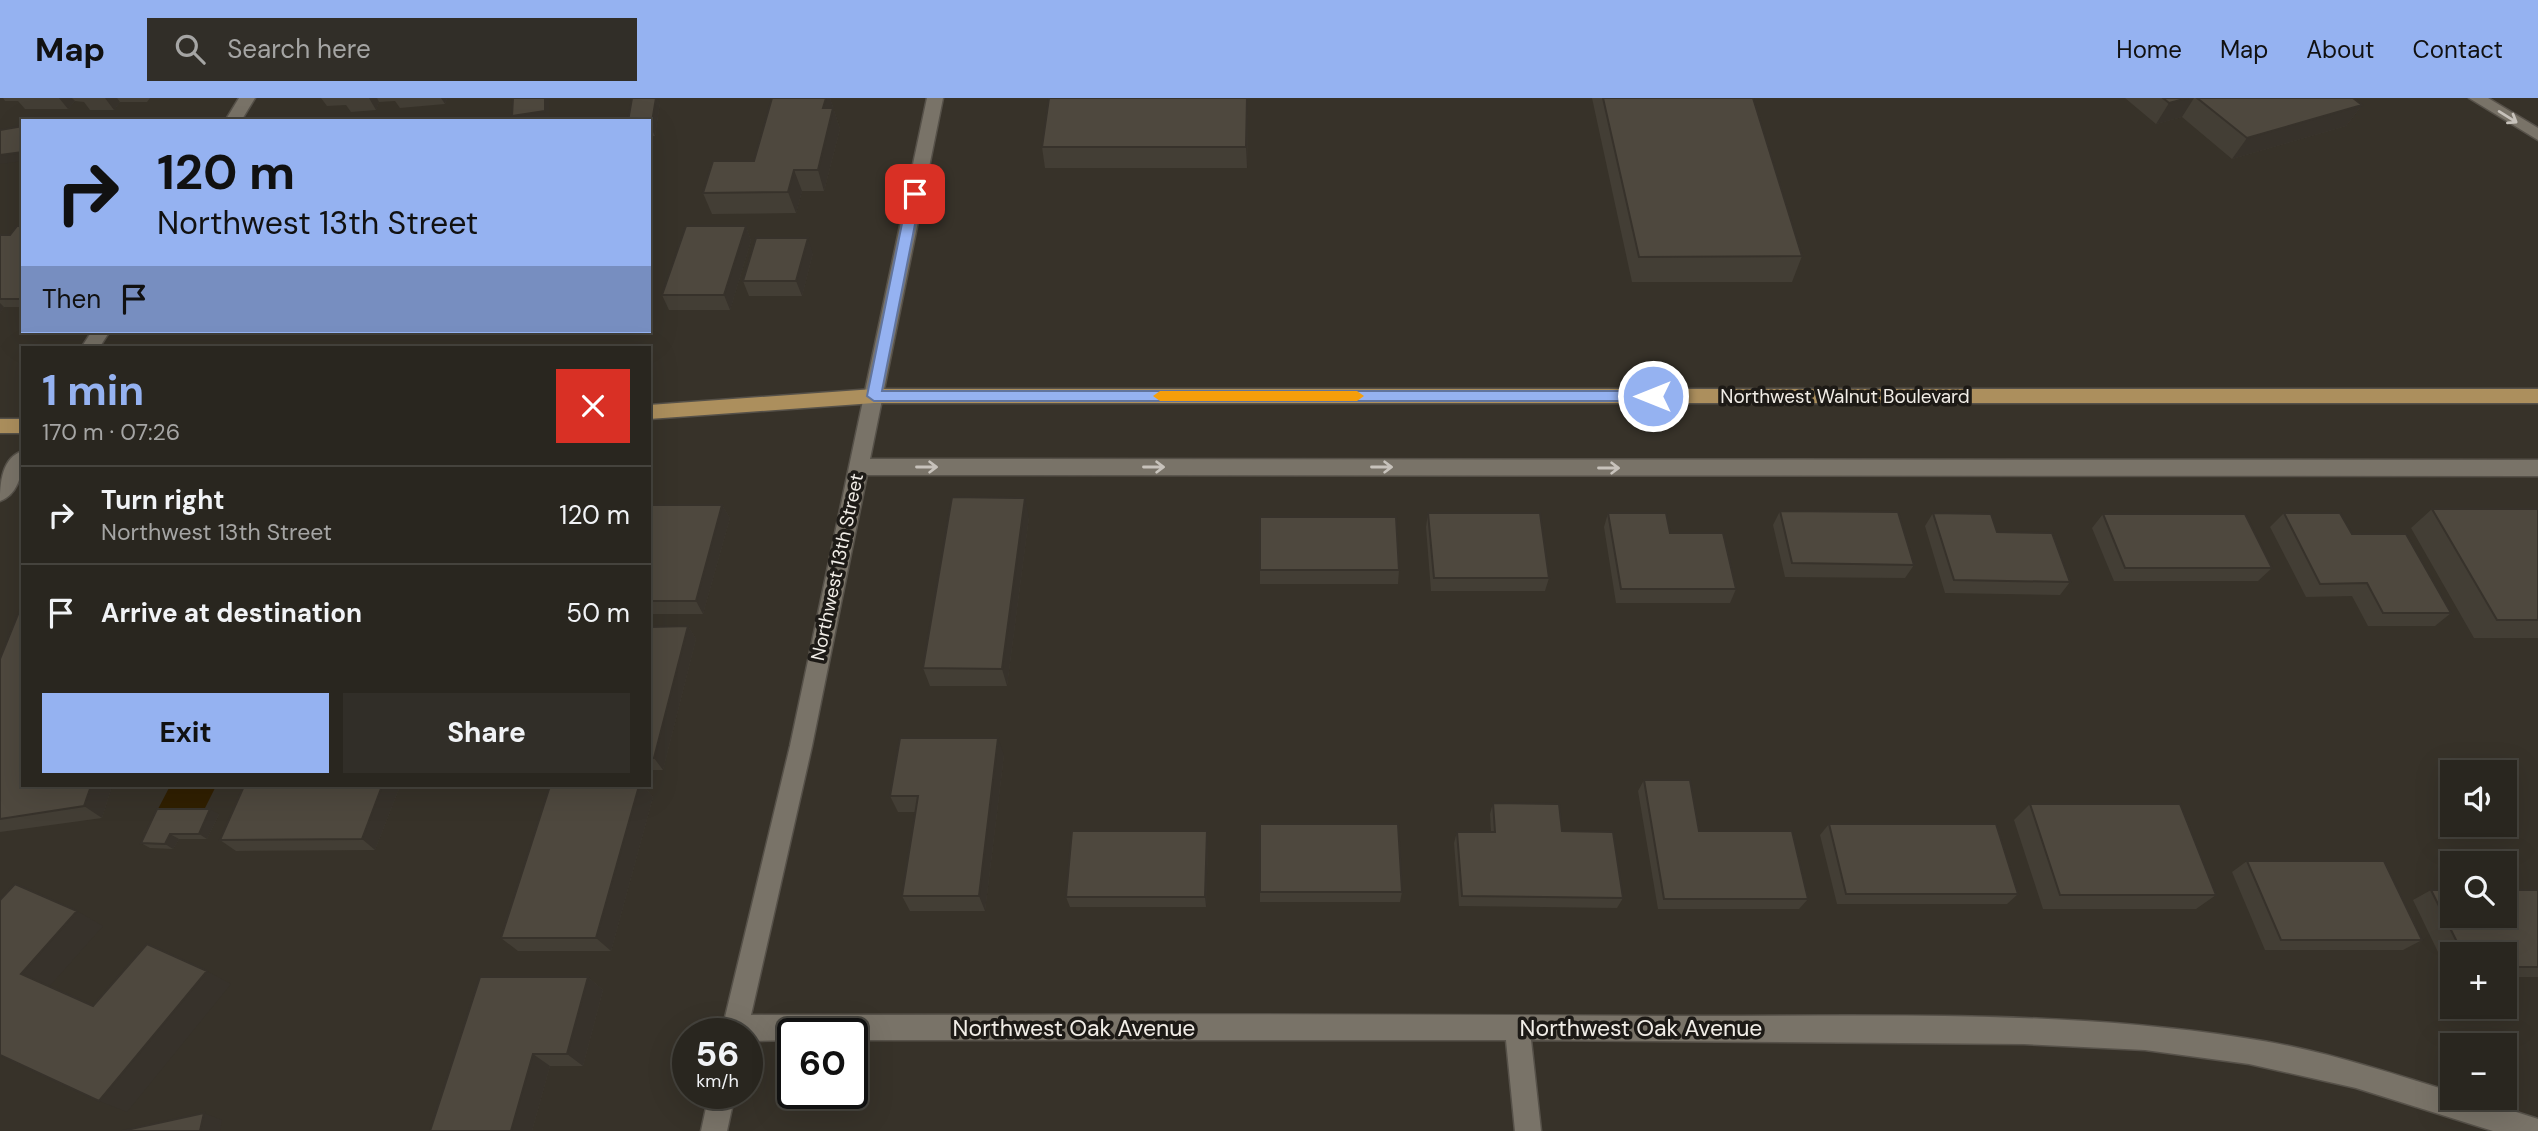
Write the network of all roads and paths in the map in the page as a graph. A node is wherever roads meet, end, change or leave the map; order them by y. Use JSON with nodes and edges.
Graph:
{"nodes":[{"id":1,"x":247,"y":98,"type":"edge"},
{"id":2,"x":935,"y":98,"type":"edge"},
{"id":3,"x":2477,"y":98,"type":"edge"},
{"id":4,"x":234,"y":119,"type":"edge"},
{"id":5,"x":2538,"y":135,"type":"edge"},
{"id":6,"x":874,"y":396,"type":"junction"},
{"id":7,"x":2538,"y":396,"type":"edge"},
{"id":8,"x":651,"y":412,"type":"edge"},
{"id":9,"x":0,"y":426,"type":"edge"},
{"id":10,"x":21,"y":426,"type":"edge"},
{"id":11,"x":21,"y":461,"type":"edge"},
{"id":12,"x":859,"y":467,"type":"junction"},
{"id":13,"x":2538,"y":468,"type":"edge"},
{"id":14,"x":0,"y":493,"type":"edge"},
{"id":15,"x":738,"y":1018,"type":"edge"},
{"id":16,"x":1517,"y":1027,"type":"junction"},
{"id":17,"x":763,"y":1031,"type":"edge"},
{"id":18,"x":719,"y":1109,"type":"edge"},
{"id":19,"x":714,"y":1131,"type":"edge"},
{"id":20,"x":1528,"y":1131,"type":"edge"},
{"id":21,"x":2535,"y":1131,"type":"edge"}],
"edges":[{"from":1,"to":4,"type":"street"},
{"from":2,"to":6,"type":"street","name":"Northwest 13th Street"},
{"from":3,"to":5,"type":"street","one_way":true},
{"from":6,"to":7,"type":"main road","name":"Northwest Walnut Boulevard"},
{"from":6,"to":8,"type":"main road","name":"Northwest Walnut Boulevard"},
{"from":6,"to":12,"type":"street","name":"Northwest 13th Street"},
{"from":9,"to":10,"type":"main road"},
{"from":11,"to":14,"type":"street"},
{"from":12,"to":13,"type":"street","one_way":true},
{"from":12,"to":15,"type":"street","name":"Northwest 13th Street"},
{"from":16,"to":17,"type":"street","name":"Northwest Oak Avenue"},
{"from":16,"to":20,"type":"street"},
{"from":16,"to":21,"type":"street","name":"Northwest Oak Avenue"},
{"from":18,"to":19,"type":"street"}]}
